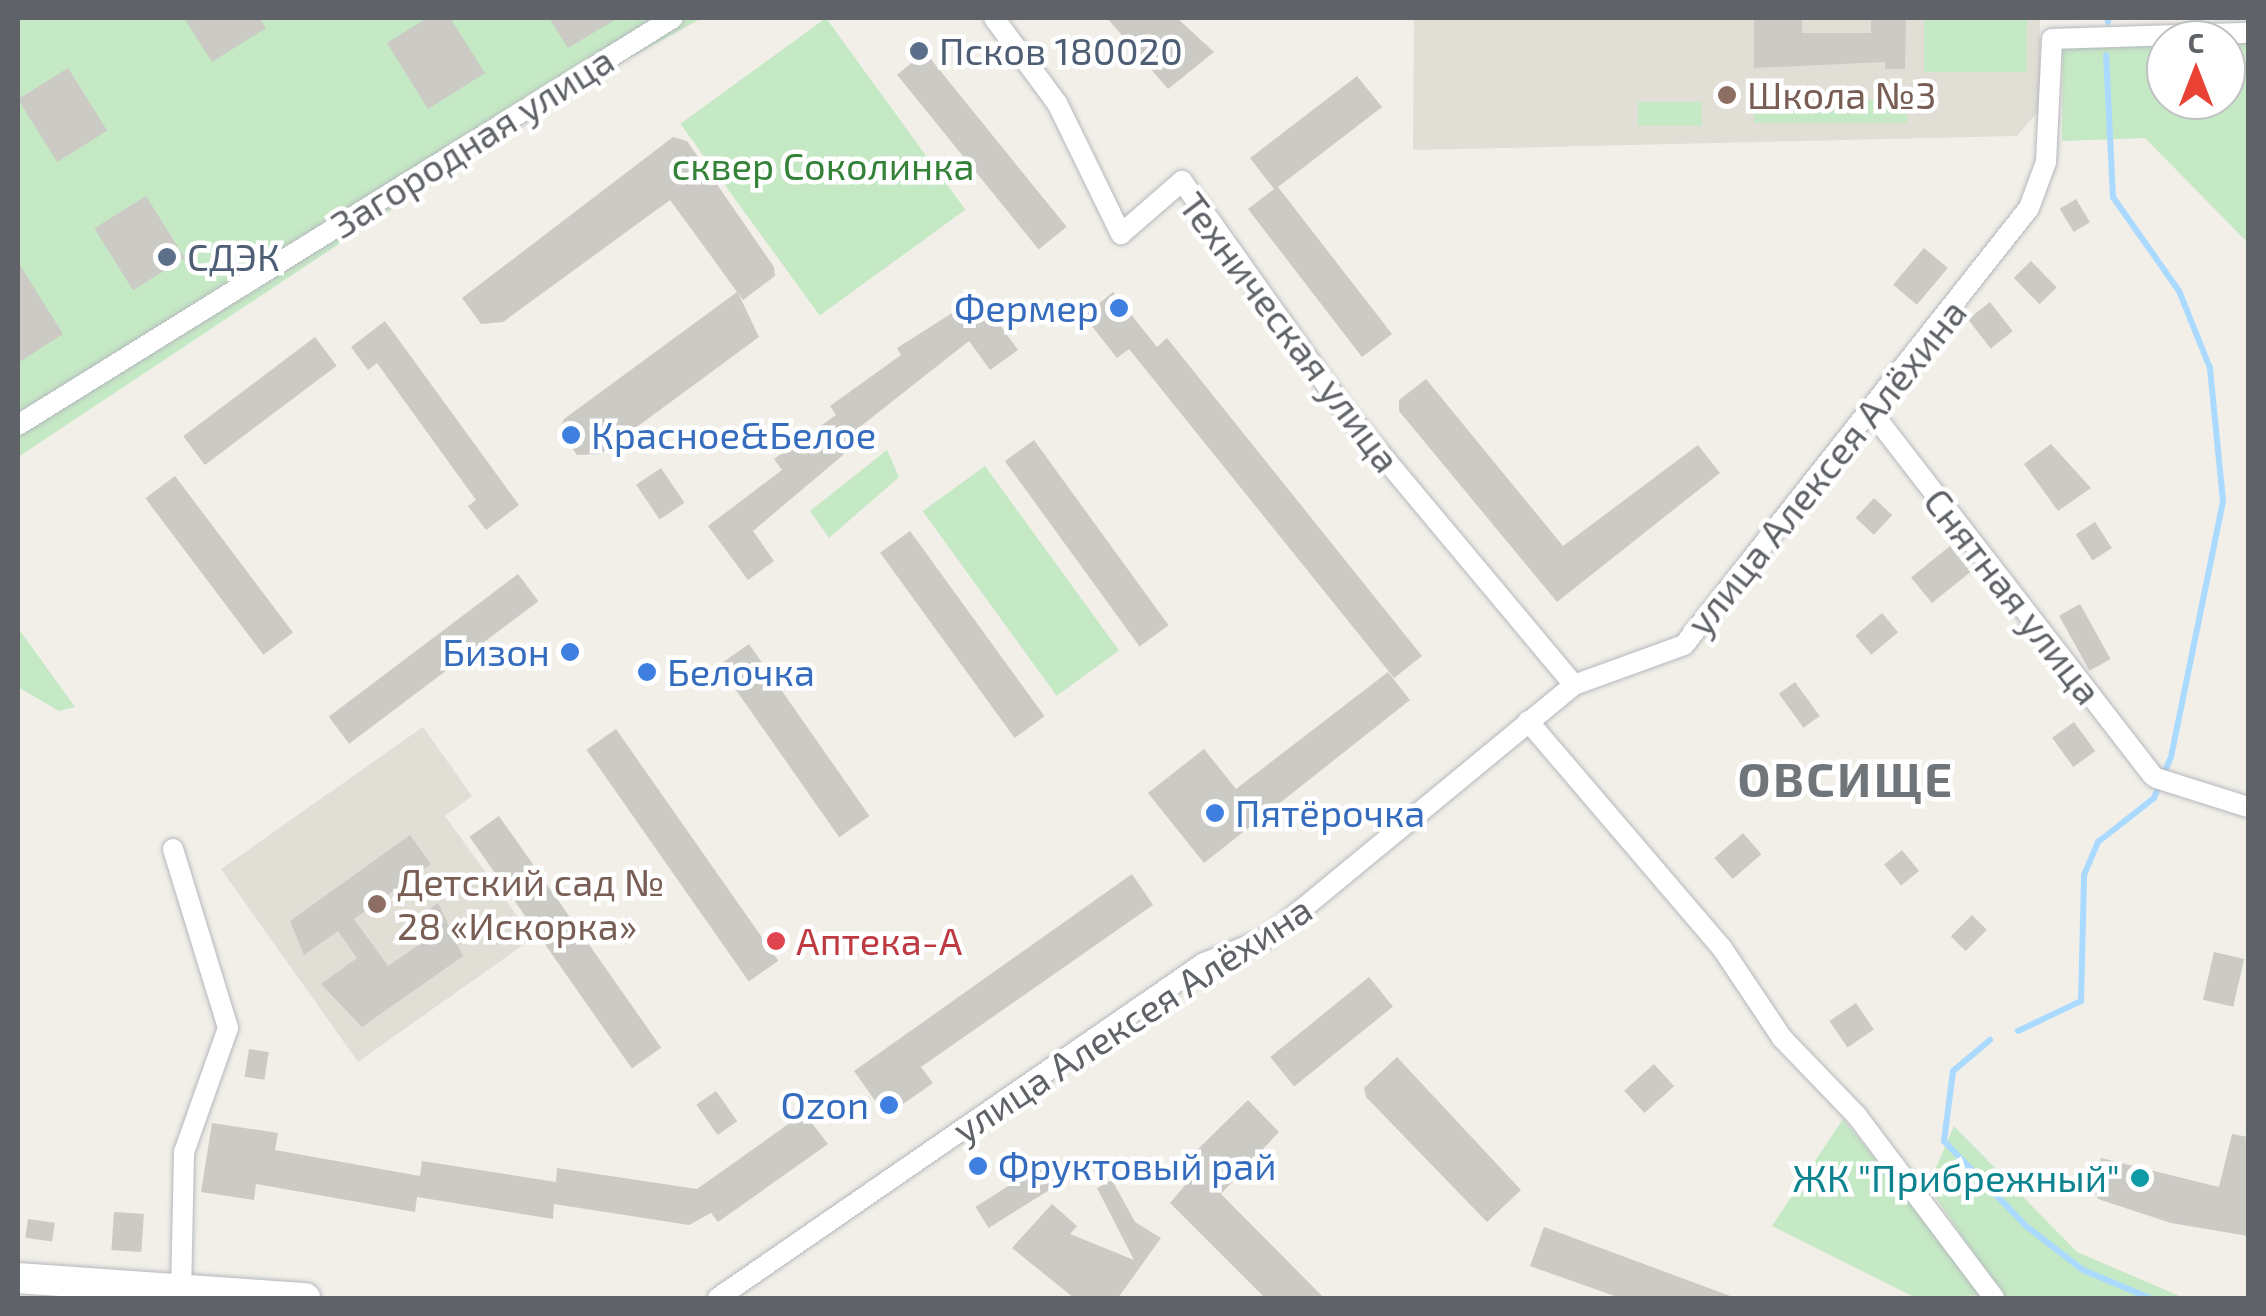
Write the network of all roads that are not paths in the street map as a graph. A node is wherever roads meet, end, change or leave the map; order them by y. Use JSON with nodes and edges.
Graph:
{"nodes":[{"id":1,"x":672,"y":18,"type":"edge"},
{"id":2,"x":994,"y":18,"type":"edge"},
{"id":3,"x":2248,"y":32,"type":"edge"},
{"id":4,"x":1874,"y":415,"type":"junction"},
{"id":5,"x":18,"y":426,"type":"edge"},
{"id":6,"x":1574,"y":685,"type":"junction"},
{"id":7,"x":1528,"y":722,"type":"junction"},
{"id":8,"x":2248,"y":806,"type":"edge"},
{"id":9,"x":173,"y":848,"type":"dead end"},
{"id":10,"x":18,"y":1278,"type":"edge"},
{"id":11,"x":181,"y":1290,"type":"junction"},
{"id":12,"x":305,"y":1298,"type":"edge"},
{"id":13,"x":718,"y":1298,"type":"edge"},
{"id":14,"x":1994,"y":1298,"type":"edge"}],
"edges":[{"from":1,"to":5,"type":"street","name":"Загородная улица"},
{"from":2,"to":6,"type":"street","name":"Техническая улица"},
{"from":3,"to":4,"type":"street","name":"улица Алексея Алёхина"},
{"from":4,"to":6,"type":"street","name":"улица Алексея Алёхина"},
{"from":4,"to":8,"type":"street","name":"Снятная улица"},
{"from":6,"to":7,"type":"street","name":"улица Алексея Алёхина"},
{"from":7,"to":13,"type":"street","name":"улица Алексея Алёхина"},
{"from":7,"to":14,"type":"street"},
{"from":9,"to":11,"type":"street"},
{"from":10,"to":11,"type":"street"},
{"from":11,"to":12,"type":"street"}]}
